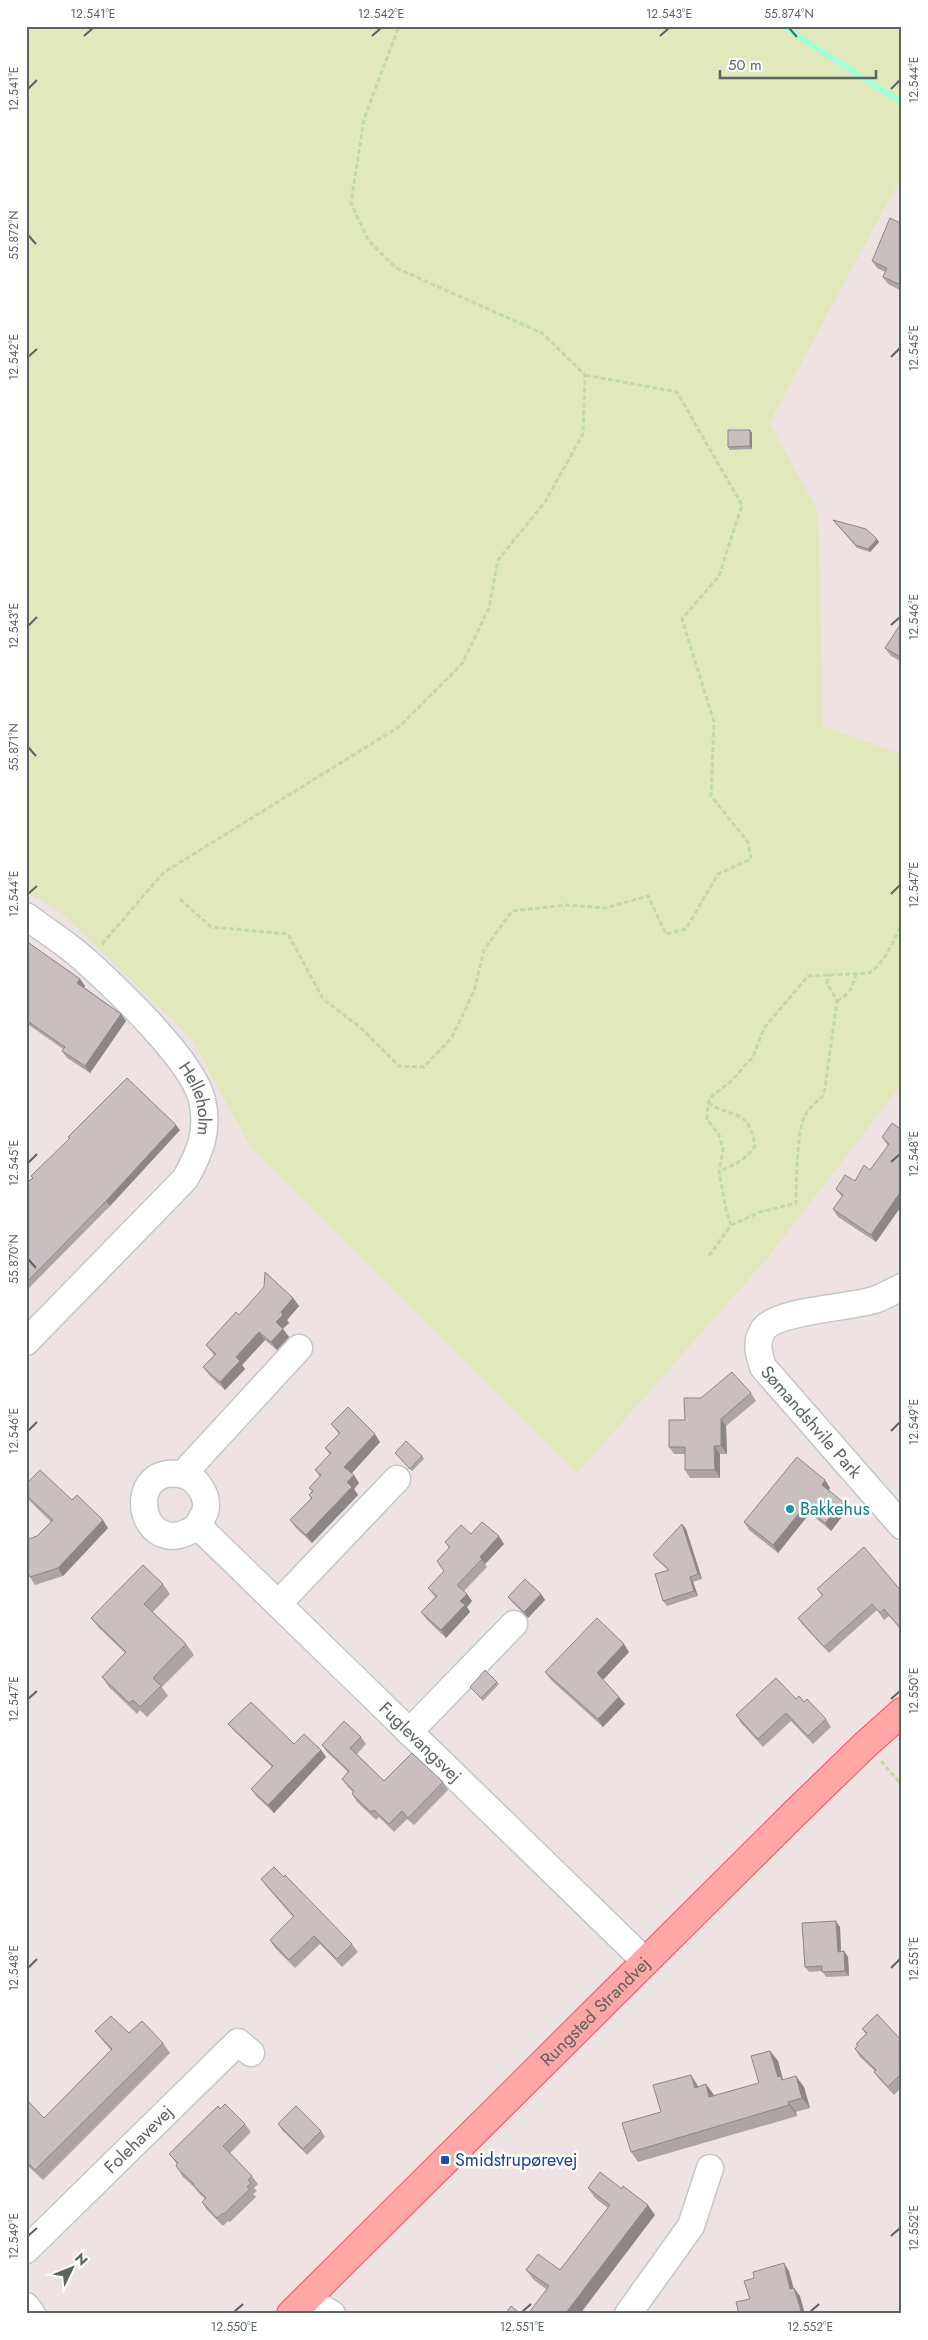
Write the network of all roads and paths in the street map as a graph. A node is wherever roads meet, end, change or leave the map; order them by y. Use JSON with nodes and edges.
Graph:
{"nodes":[{"id":1,"x":400,"y":26,"type":"edge"},
{"id":2,"x":585,"y":375,"type":"junction"},
{"id":3,"x":180,"y":899,"type":"dead end"},
{"id":4,"x":26,"y":916,"type":"edge"},
{"id":5,"x":902,"y":923,"type":"edge"},
{"id":6,"x":87,"y":962,"type":"junction"},
{"id":7,"x":856,"y":973,"type":"junction"},
{"id":8,"x":828,"y":974,"type":"junction"},
{"id":9,"x":837,"y":1001,"type":"junction"},
{"id":10,"x":708,"y":1103,"type":"junction"},
{"id":11,"x":719,"y":1171,"type":"junction"},
{"id":12,"x":731,"y":1225,"type":"junction"},
{"id":13,"x":709,"y":1256,"type":"dead end"},
{"id":14,"x":902,"y":1287,"type":"edge"},
{"id":15,"x":26,"y":1342,"type":"edge"},
{"id":16,"x":299,"y":1348,"type":"dead end"},
{"id":17,"x":183,"y":1474,"type":"junction"},
{"id":18,"x":397,"y":1479,"type":"dead end"},
{"id":19,"x":198,"y":1526,"type":"junction"},
{"id":20,"x":902,"y":1526,"type":"edge"},
{"id":21,"x":278,"y":1604,"type":"junction"},
{"id":22,"x":514,"y":1624,"type":"dead end"},
{"id":23,"x":902,"y":1712,"type":"edge"},
{"id":24,"x":409,"y":1732,"type":"junction"},
{"id":25,"x":866,"y":1744,"type":"junction"},
{"id":26,"x":902,"y":1785,"type":"edge"},
{"id":27,"x":645,"y":1961,"type":"junction"},
{"id":28,"x":252,"y":2053,"type":"dead end"},
{"id":29,"x":710,"y":2168,"type":"dead end"},
{"id":30,"x":26,"y":2250,"type":"edge"},
{"id":31,"x":26,"y":2306,"type":"edge"},
{"id":32,"x":298,"y":2306,"type":"edge"},
{"id":33,"x":32,"y":2314,"type":"edge"},
{"id":34,"x":332,"y":2314,"type":"edge"},
{"id":35,"x":628,"y":2314,"type":"edge"}],
"edges":[{"from":1,"to":2,"type":"path"},
{"from":2,"to":3,"type":"path"},
{"from":2,"to":6,"type":"path"},
{"from":4,"to":6,"type":"street","name":"Helleholm"},
{"from":5,"to":7,"type":"path"},
{"from":6,"to":15,"type":"street","name":"Helleholm"},
{"from":7,"to":8,"type":"path"},
{"from":7,"to":9,"type":"path"},
{"from":8,"to":9,"type":"path"},
{"from":8,"to":10,"type":"path"},
{"from":9,"to":12,"type":"path"},
{"from":10,"to":11,"type":"path"},
{"from":10,"to":11,"type":"path"},
{"from":11,"to":12,"type":"path"},
{"from":12,"to":13,"type":"path"},
{"from":14,"to":20,"type":"street","name":"Sømandshvile Park"},
{"from":16,"to":17,"type":"street"},
{"from":17,"to":19,"type":"street"},
{"from":17,"to":19,"type":"street"},
{"from":18,"to":21,"type":"street"},
{"from":19,"to":21,"type":"street","name":"Fuglevangsvej"},
{"from":21,"to":24,"type":"street","name":"Fuglevangsvej"},
{"from":22,"to":24,"type":"street"},
{"from":23,"to":25,"type":"main road","name":"Rungsted Strandvej"},
{"from":24,"to":27,"type":"street","name":"Fuglevangsvej"},
{"from":25,"to":26,"type":"path"},
{"from":25,"to":27,"type":"main road","name":"Rungsted Strandvej"},
{"from":27,"to":32,"type":"main road","name":"Rungsted Strandvej"},
{"from":28,"to":30,"type":"street","name":"Folehavevej"},
{"from":29,"to":35,"type":"street"},
{"from":31,"to":33,"type":"street"},
{"from":32,"to":34,"type":"street"}]}
